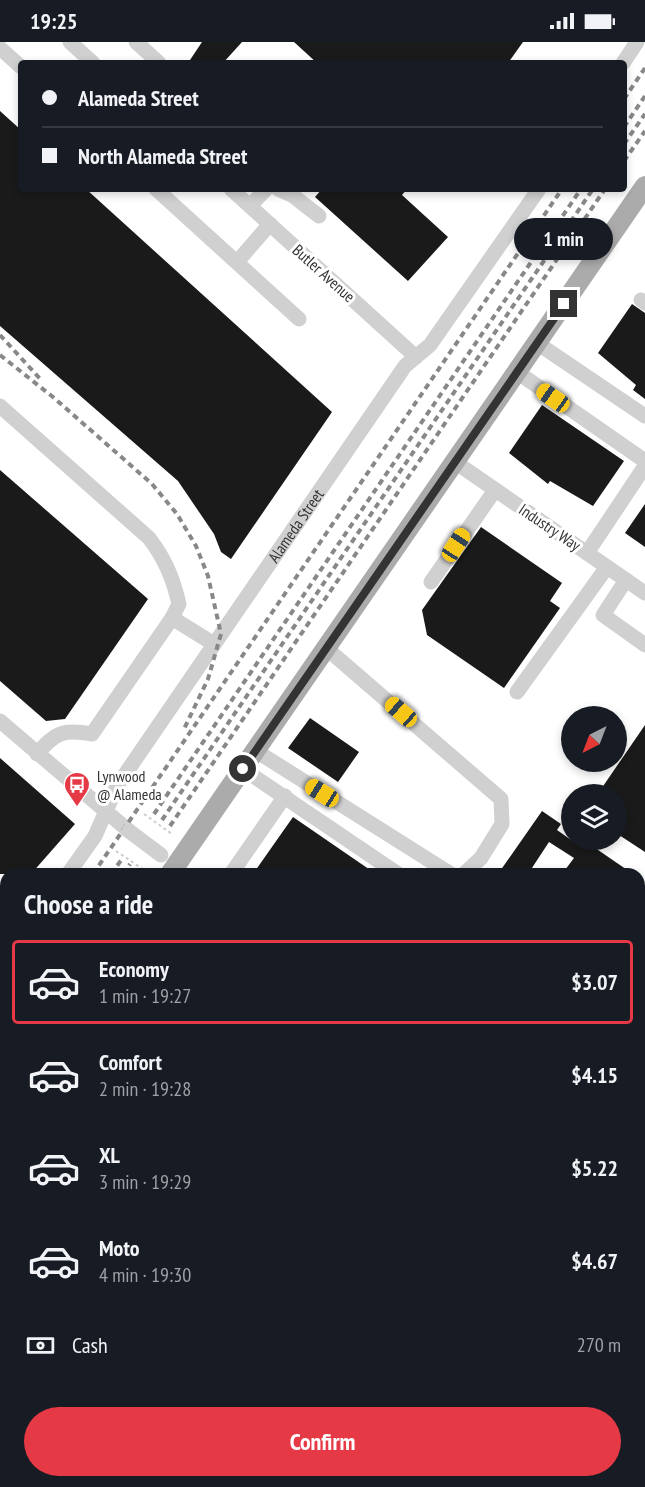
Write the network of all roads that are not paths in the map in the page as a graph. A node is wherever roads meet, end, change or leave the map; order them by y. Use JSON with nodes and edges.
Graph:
{"nodes":[{"id":1,"x":70,"y":42,"type":"edge"},
{"id":2,"x":136,"y":42,"type":"edge"},
{"id":3,"x":637,"y":42,"type":"edge"},
{"id":4,"x":0,"y":48,"type":"edge"},
{"id":5,"x":90,"y":60,"type":"edge"},
{"id":6,"x":156,"y":60,"type":"edge"},
{"id":7,"x":625,"y":60,"type":"edge"},
{"id":8,"x":18,"y":64,"type":"edge"},
{"id":9,"x":645,"y":186,"type":"edge"},
{"id":10,"x":159,"y":192,"type":"edge"},
{"id":11,"x":234,"y":192,"type":"edge"},
{"id":12,"x":263,"y":192,"type":"edge"},
{"id":13,"x":285,"y":192,"type":"edge"},
{"id":14,"x":537,"y":192,"type":"edge"},
{"id":15,"x":250,"y":206,"type":"junction"},
{"id":16,"x":319,"y":216,"type":"dead end"},
{"id":17,"x":270,"y":224,"type":"junction"},
{"id":18,"x":237,"y":262,"type":"junction"},
{"id":19,"x":299,"y":318,"type":"dead end"},
{"id":20,"x":537,"y":343,"type":"junction"},
{"id":21,"x":416,"y":357,"type":"junction"},
{"id":22,"x":521,"y":366,"type":"junction"},
{"id":23,"x":0,"y":406,"type":"edge"},
{"id":24,"x":645,"y":416,"type":"edge"},
{"id":25,"x":645,"y":461,"type":"edge"},
{"id":26,"x":454,"y":462,"type":"junction"},
{"id":27,"x":645,"y":466,"type":"edge"},
{"id":28,"x":495,"y":490,"type":"junction"},
{"id":29,"x":587,"y":553,"type":"junction"},
{"id":30,"x":607,"y":567,"type":"junction"},
{"id":31,"x":626,"y":580,"type":"junction"},
{"id":32,"x":431,"y":582,"type":"dead end"},
{"id":33,"x":645,"y":593,"type":"edge"},
{"id":34,"x":172,"y":618,"type":"junction"},
{"id":35,"x":214,"y":644,"type":"junction"},
{"id":36,"x":645,"y":645,"type":"edge"},
{"id":37,"x":326,"y":648,"type":"junction"},
{"id":38,"x":517,"y":692,"type":"dead end"},
{"id":39,"x":0,"y":721,"type":"edge"},
{"id":40,"x":256,"y":751,"type":"junction"},
{"id":41,"x":37,"y":754,"type":"junction"},
{"id":42,"x":243,"y":769,"type":"junction"},
{"id":43,"x":285,"y":796,"type":"junction"},
{"id":44,"x":106,"y":813,"type":"junction"},
{"id":45,"x":169,"y":865,"type":"edge"},
{"id":46,"x":72,"y":868,"type":"edge"},
{"id":47,"x":235,"y":868,"type":"edge"},
{"id":48,"x":389,"y":868,"type":"edge"},
{"id":49,"x":441,"y":868,"type":"edge"},
{"id":50,"x":470,"y":868,"type":"edge"}],
"edges":[{"from":1,"to":5,"type":"street"},
{"from":2,"to":6,"type":"street"},
{"from":3,"to":7,"type":"street"},
{"from":4,"to":8,"type":"street"},
{"from":9,"to":20,"type":"main road"},
{"from":10,"to":18,"type":"street"},
{"from":11,"to":15,"type":"street","name":"Butler Avenue"},
{"from":12,"to":15,"type":"street"},
{"from":13,"to":16,"type":"street"},
{"from":14,"to":21,"type":"street","name":"Alameda Street"},
{"from":15,"to":17,"type":"street","name":"Butler Avenue"},
{"from":17,"to":18,"type":"street"},
{"from":17,"to":21,"type":"street","name":"Butler Avenue"},
{"from":18,"to":19,"type":"street"},
{"from":20,"to":22,"type":"main road"},
{"from":20,"to":24,"type":"street"},
{"from":21,"to":35,"type":"street","name":"Alameda Street"},
{"from":22,"to":25,"type":"street"},
{"from":22,"to":26,"type":"main road"},
{"from":23,"to":34,"type":"street"},
{"from":26,"to":28,"type":"street","name":"Industry Way"},
{"from":26,"to":37,"type":"main road"},
{"from":27,"to":29,"type":"street"},
{"from":28,"to":29,"type":"street","name":"Industry Way"},
{"from":28,"to":32,"type":"street"},
{"from":29,"to":30,"type":"street","name":"Industry Way"},
{"from":30,"to":31,"type":"street","name":"Industry Way"},
{"from":30,"to":38,"type":"street"},
{"from":31,"to":33,"type":"street","name":"Industry Way"},
{"from":31,"to":36,"type":"street"},
{"from":34,"to":35,"type":"street"},
{"from":34,"to":41,"type":"street"},
{"from":35,"to":44,"type":"street","name":"Alameda Street"},
{"from":37,"to":40,"type":"main road"},
{"from":37,"to":50,"type":"street"},
{"from":39,"to":41,"type":"street"},
{"from":40,"to":42,"type":"main road"},
{"from":40,"to":49,"type":"street"},
{"from":41,"to":44,"type":"street"},
{"from":42,"to":43,"type":"street"},
{"from":42,"to":45,"type":"main road"},
{"from":43,"to":47,"type":"street"},
{"from":43,"to":48,"type":"street"},
{"from":44,"to":45,"type":"street","bridge":true},
{"from":44,"to":46,"type":"street","name":"Alameda Street"}]}
